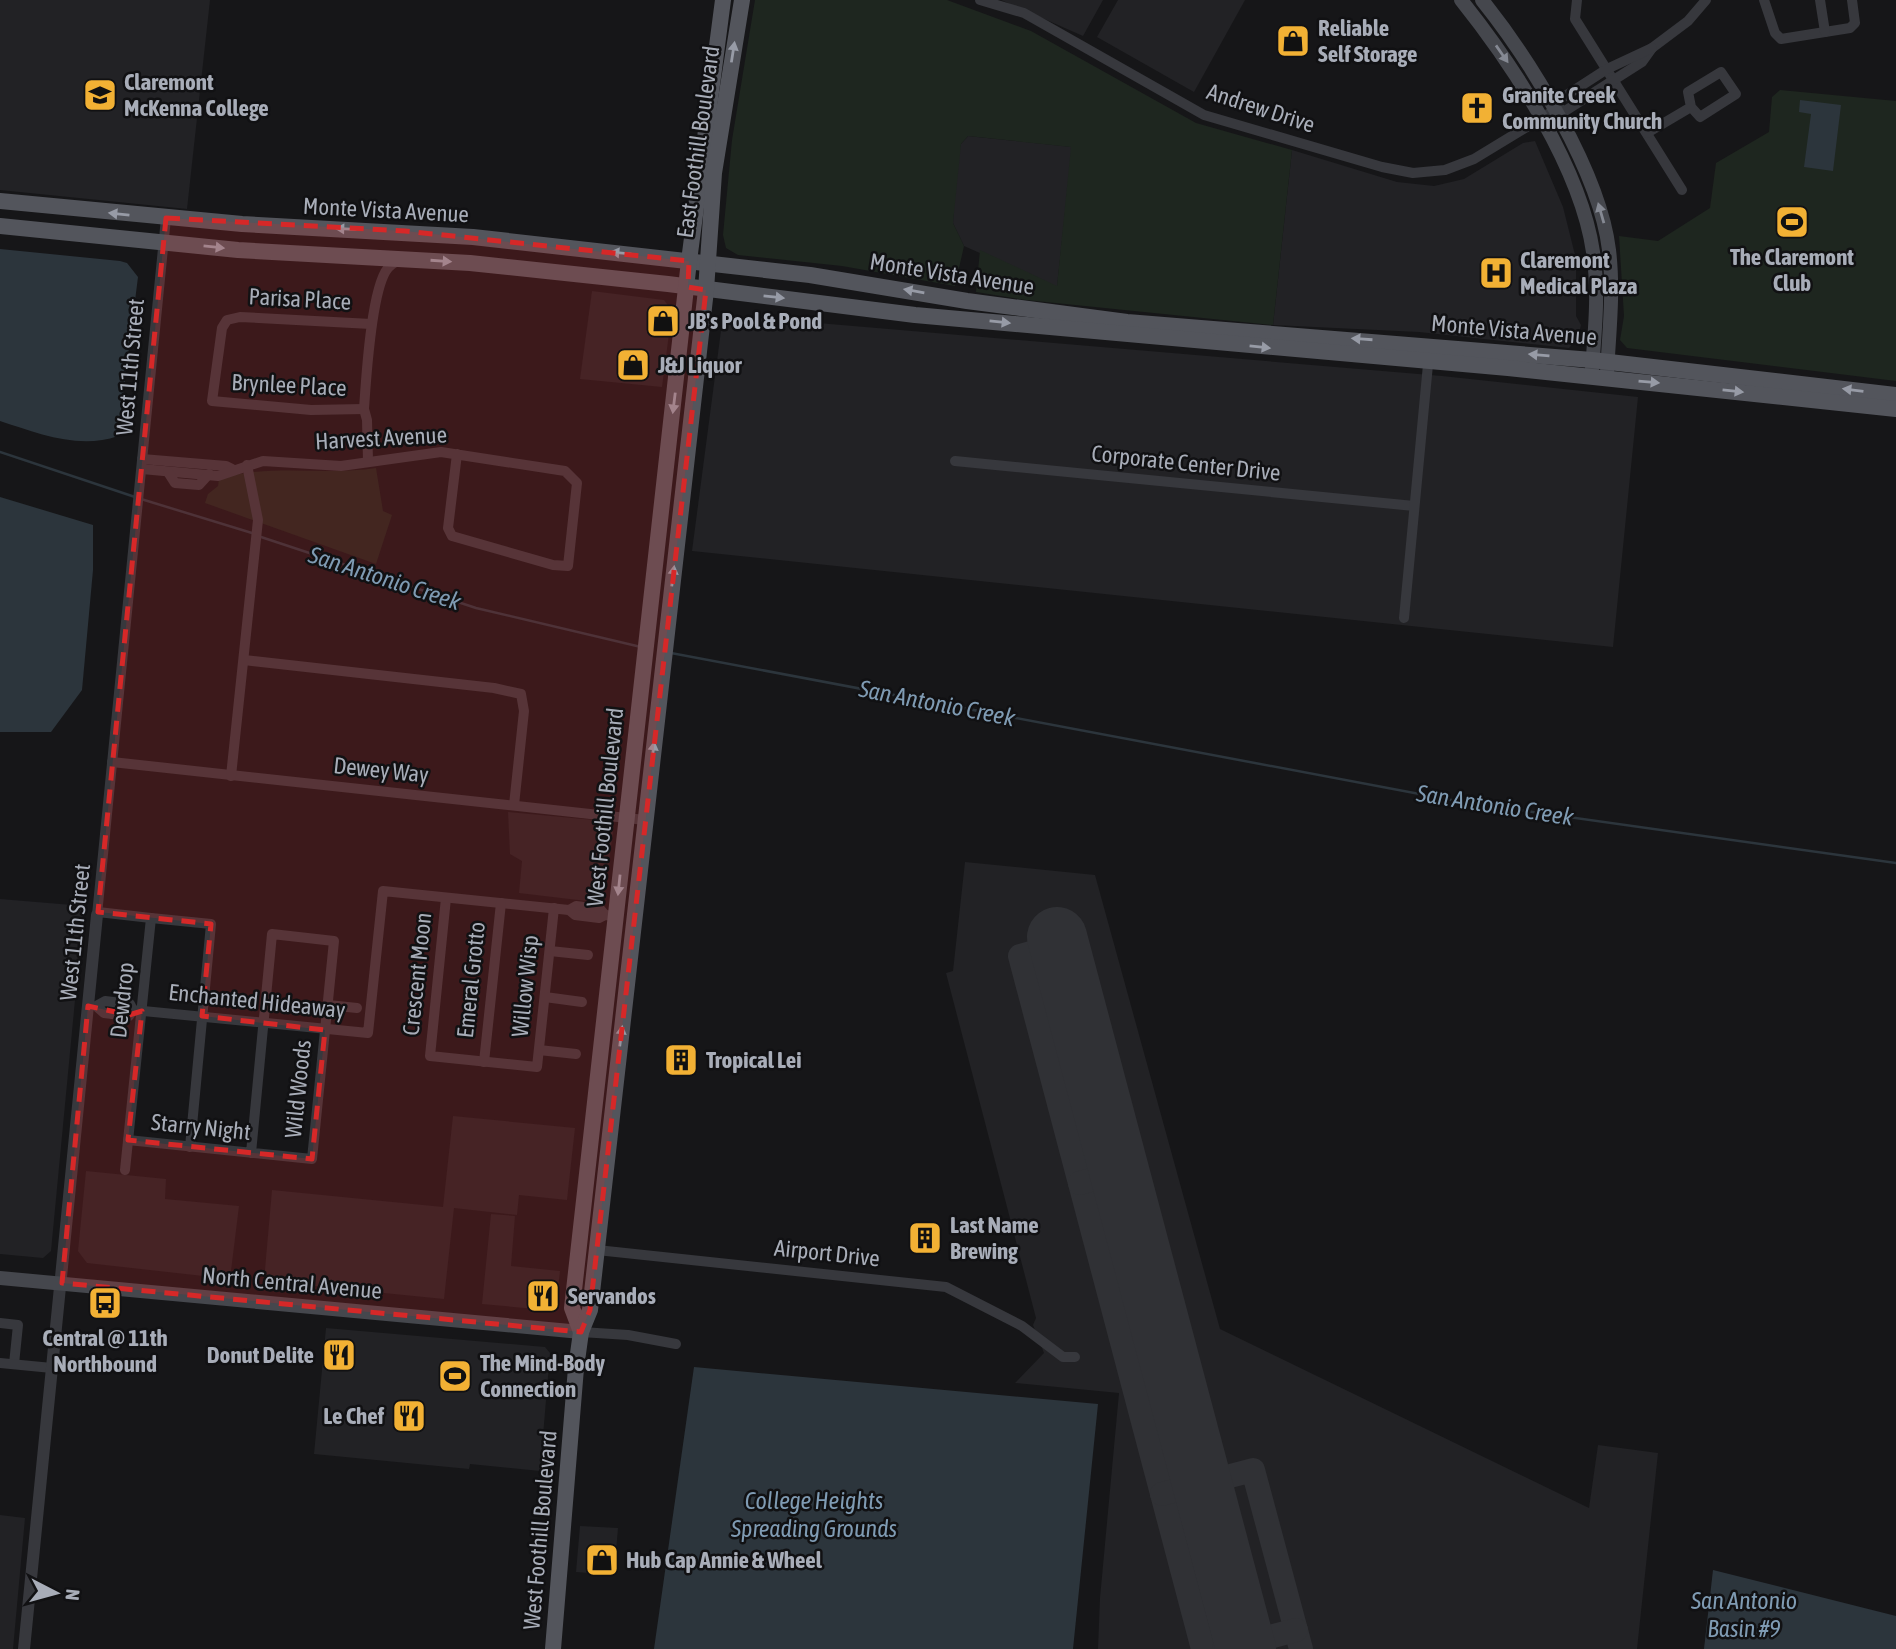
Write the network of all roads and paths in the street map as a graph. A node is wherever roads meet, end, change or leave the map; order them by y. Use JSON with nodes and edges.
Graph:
{"nodes":[{"id":1,"x":723,"y":0,"type":"edge"},
{"id":2,"x":742,"y":0,"type":"edge"},
{"id":3,"x":980,"y":0,"type":"edge"},
{"id":4,"x":1461,"y":0,"type":"edge"},
{"id":5,"x":1482,"y":0,"type":"edge"},
{"id":6,"x":1577,"y":0,"type":"edge"},
{"id":7,"x":1706,"y":0,"type":"edge"},
{"id":8,"x":1764,"y":0,"type":"edge"},
{"id":9,"x":1820,"y":0,"type":"edge"},
{"id":10,"x":1852,"y":0,"type":"edge"},
{"id":11,"x":1825,"y":32,"type":"junction"},
{"id":12,"x":1652,"y":48,"type":"junction"},
{"id":13,"x":1607,"y":69,"type":"junction"},
{"id":14,"x":1614,"y":81,"type":"junction"},
{"id":15,"x":1691,"y":107,"type":"junction"},
{"id":16,"x":1556,"y":109,"type":"junction"},
{"id":17,"x":1539,"y":119,"type":"junction"},
{"id":18,"x":1647,"y":133,"type":"junction"},
{"id":19,"x":1682,"y":190,"type":"dead end"},
{"id":20,"x":0,"y":201,"type":"edge"},
{"id":21,"x":166,"y":218,"type":"junction"},
{"id":22,"x":0,"y":226,"type":"edge"},
{"id":23,"x":163,"y":242,"type":"junction"},
{"id":24,"x":401,"y":258,"type":"junction"},
{"id":25,"x":697,"y":262,"type":"junction"},
{"id":26,"x":688,"y":287,"type":"junction"},
{"id":27,"x":706,"y":290,"type":"junction"},
{"id":28,"x":371,"y":324,"type":"junction"},
{"id":29,"x":1430,"y":344,"type":"junction"},
{"id":30,"x":1428,"y":362,"type":"junction"},
{"id":31,"x":1599,"y":369,"type":"junction"},
{"id":32,"x":1896,"y":395,"type":"edge"},
{"id":33,"x":212,"y":401,"type":"joint"},
{"id":34,"x":1896,"y":409,"type":"edge"},
{"id":35,"x":364,"y":410,"type":"junction"},
{"id":36,"x":457,"y":454,"type":"junction"},
{"id":37,"x":668,"y":460,"type":"junction"},
{"id":38,"x":368,"y":461,"type":"junction"},
{"id":39,"x":955,"y":461,"type":"dead end"},
{"id":40,"x":142,"y":464,"type":"junction"},
{"id":41,"x":247,"y":465,"type":"junction"},
{"id":42,"x":209,"y":471,"type":"junction"},
{"id":43,"x":1414,"y":506,"type":"junction"},
{"id":44,"x":680,"y":521,"type":"junction"},
{"id":45,"x":1404,"y":618,"type":"dead end"},
{"id":46,"x":244,"y":660,"type":"junction"},
{"id":47,"x":112,"y":762,"type":"junction"},
{"id":48,"x":231,"y":776,"type":"junction"},
{"id":49,"x":514,"y":805,"type":"junction"},
{"id":50,"x":627,"y":817,"type":"junction"},
{"id":51,"x":645,"y":820,"type":"junction"},
{"id":52,"x":446,"y":898,"type":"junction"},
{"id":53,"x":501,"y":903,"type":"junction"},
{"id":54,"x":554,"y":908,"type":"junction"},
{"id":55,"x":98,"y":913,"type":"junction"},
{"id":56,"x":610,"y":915,"type":"junction"},
{"id":57,"x":151,"y":918,"type":"junction"},
{"id":58,"x":550,"y":951,"type":"junction"},
{"id":59,"x":588,"y":955,"type":"dead end"},
{"id":60,"x":545,"y":998,"type":"junction"},
{"id":61,"x":582,"y":1002,"type":"dead end"},
{"id":62,"x":328,"y":1005,"type":"junction"},
{"id":63,"x":92,"y":1006,"type":"junction"},
{"id":64,"x":357,"y":1008,"type":"dead end"},
{"id":65,"x":137,"y":1010,"type":"junction"},
{"id":66,"x":202,"y":1016,"type":"junction"},
{"id":67,"x":263,"y":1023,"type":"junction"},
{"id":68,"x":325,"y":1030,"type":"junction"},
{"id":69,"x":539,"y":1049,"type":"junction"},
{"id":70,"x":601,"y":1051,"type":"junction"},
{"id":71,"x":576,"y":1054,"type":"dead end"},
{"id":72,"x":484,"y":1062,"type":"junction"},
{"id":73,"x":611,"y":1122,"type":"junction"},
{"id":74,"x":128,"y":1140,"type":"junction"},
{"id":75,"x":590,"y":1144,"type":"junction"},
{"id":76,"x":190,"y":1147,"type":"junction"},
{"id":77,"x":251,"y":1153,"type":"junction"},
{"id":78,"x":312,"y":1158,"type":"joint"},
{"id":79,"x":125,"y":1170,"type":"dead end"},
{"id":80,"x":601,"y":1210,"type":"junction"},
{"id":81,"x":597,"y":1250,"type":"junction"},
{"id":82,"x":0,"y":1278,"type":"edge"},
{"id":83,"x":62,"y":1283,"type":"junction"},
{"id":84,"x":0,"y":1324,"type":"edge"},
{"id":85,"x":581,"y":1332,"type":"junction"},
{"id":86,"x":676,"y":1344,"type":"dead end"},
{"id":87,"x":1075,"y":1357,"type":"dead end"},
{"id":88,"x":0,"y":1363,"type":"edge"},
{"id":89,"x":14,"y":1364,"type":"junction"},
{"id":90,"x":52,"y":1368,"type":"junction"},
{"id":91,"x":24,"y":1649,"type":"edge"},
{"id":92,"x":553,"y":1649,"type":"edge"}],
"edges":[{"from":1,"to":25,"type":"main road","name":"East Foothill Boulevard"},
{"from":25,"to":2,"type":"main road","name":"East Foothill Boulevard","one_way":true},
{"from":3,"to":17,"type":"street","name":"Andrew Drive"},
{"from":4,"to":17,"type":"main road","one_way":true},
{"from":5,"to":16,"type":"main road"},
{"from":6,"to":13,"type":"street"},
{"from":7,"to":12,"type":"street"},
{"from":8,"to":11,"type":"street"},
{"from":9,"to":11,"type":"street"},
{"from":10,"to":11,"type":"street"},
{"from":12,"to":13,"type":"street"},
{"from":12,"to":14,"type":"street"},
{"from":13,"to":14,"type":"street"},
{"from":13,"to":16,"type":"street"},
{"from":14,"to":16,"type":"street"},
{"from":14,"to":18,"type":"street"},
{"from":15,"to":15,"type":"street"},
{"from":15,"to":18,"type":"street"},
{"from":16,"to":17,"type":"street","name":"Andrew Drive"},
{"from":31,"to":16,"type":"main road","one_way":true},
{"from":17,"to":31,"type":"main road"},
{"from":18,"to":19,"type":"street"},
{"from":21,"to":20,"type":"main road","name":"Monte Vista Avenue","one_way":true},
{"from":21,"to":23,"type":"street","name":"West 11th Street"},
{"from":25,"to":21,"type":"main road","name":"Monte Vista Avenue","one_way":true},
{"from":22,"to":23,"type":"main road","name":"Monte Vista Avenue"},
{"from":23,"to":24,"type":"main road","name":"Monte Vista Avenue","one_way":true},
{"from":23,"to":40,"type":"street","name":"West 11th Street"},
{"from":24,"to":26,"type":"main road","name":"Monte Vista Avenue","one_way":true},
{"from":24,"to":28,"type":"street"},
{"from":25,"to":26,"type":"main road","name":"East Foothill Boulevard"},
{"from":25,"to":27,"type":"main road","name":"East Foothill Boulevard"},
{"from":29,"to":25,"type":"main road","name":"Monte Vista Avenue","one_way":true},
{"from":26,"to":27,"type":"main road","name":"Monte Vista Avenue"},
{"from":26,"to":37,"type":"main road","name":"West Foothill Boulevard","one_way":true},
{"from":27,"to":30,"type":"main road","name":"Monte Vista Avenue","one_way":true},
{"from":27,"to":44,"type":"main road","name":"West Foothill Boulevard"},
{"from":28,"to":33,"type":"street","name":"Parisa Place"},
{"from":28,"to":35,"type":"street"},
{"from":29,"to":30,"type":"street"},
{"from":31,"to":29,"type":"main road","name":"Monte Vista Avenue","one_way":true},
{"from":30,"to":31,"type":"main road","name":"Monte Vista Avenue"},
{"from":30,"to":43,"type":"street"},
{"from":32,"to":31,"type":"main road","name":"Monte Vista Avenue","one_way":true},
{"from":31,"to":34,"type":"main road","name":"Monte Vista Avenue","one_way":true},
{"from":33,"to":35,"type":"street","name":"Brynlee Place"},
{"from":35,"to":38,"type":"street"},
{"from":36,"to":36,"type":"street","name":"Harvest Avenue"},
{"from":36,"to":38,"type":"street","name":"Harvest Avenue"},
{"from":37,"to":44,"type":"main road"},
{"from":37,"to":50,"type":"main road","name":"West Foothill Boulevard"},
{"from":38,"to":41,"type":"street","name":"Harvest Avenue"},
{"from":39,"to":43,"type":"street","name":"Corporate Center Drive"},
{"from":40,"to":42,"type":"street","name":"Harvest Avenue"},
{"from":40,"to":42,"type":"street","name":"Harvest Avenue"},
{"from":40,"to":47,"type":"street","name":"West 11th Street"},
{"from":41,"to":42,"type":"street","name":"Harvest Avenue"},
{"from":41,"to":46,"type":"street"},
{"from":43,"to":45,"type":"street"},
{"from":51,"to":44,"type":"main road","name":"West Foothill Boulevard","one_way":true},
{"from":46,"to":48,"type":"street"},
{"from":46,"to":49,"type":"street"},
{"from":47,"to":48,"type":"street","name":"Dewey Way"},
{"from":47,"to":55,"type":"street","name":"West 11th Street"},
{"from":48,"to":49,"type":"street","name":"Dewey Way"},
{"from":49,"to":50,"type":"street","name":"Dewey Way"},
{"from":50,"to":51,"type":"street","name":"Dewey Way"},
{"from":50,"to":56,"type":"main road","name":"West Foothill Boulevard","one_way":true},
{"from":73,"to":51,"type":"main road","name":"West Foothill Boulevard","one_way":true},
{"from":52,"to":53,"type":"street"},
{"from":52,"to":68,"type":"street","name":"Enchanted Hideaway"},
{"from":52,"to":72,"type":"street","name":"Crescent Moon"},
{"from":53,"to":54,"type":"street"},
{"from":53,"to":72,"type":"street","name":"Emeral Grotto"},
{"from":54,"to":56,"type":"street"},
{"from":54,"to":58,"type":"street","name":"Willow Wisp"},
{"from":55,"to":57,"type":"street"},
{"from":55,"to":63,"type":"street","name":"West 11th Street"},
{"from":56,"to":70,"type":"main road","name":"West Foothill Boulevard"},
{"from":57,"to":65,"type":"street","name":"Dewdrop"},
{"from":57,"to":66,"type":"street"},
{"from":58,"to":59,"type":"street"},
{"from":58,"to":60,"type":"street","name":"Willow Wisp"},
{"from":60,"to":61,"type":"street"},
{"from":60,"to":69,"type":"street","name":"Willow Wisp"},
{"from":62,"to":64,"type":"street"},
{"from":62,"to":67,"type":"street","name":"Wild Woods"},
{"from":62,"to":68,"type":"street","name":"Wild Woods"},
{"from":63,"to":65,"type":"street"},
{"from":63,"to":83,"type":"street","name":"West 11th Street"},
{"from":65,"to":66,"type":"street","name":"Enchanted Hideaway"},
{"from":65,"to":74,"type":"street","name":"Dewdrop"},
{"from":66,"to":67,"type":"street","name":"Enchanted Hideaway"},
{"from":66,"to":76,"type":"street"},
{"from":67,"to":68,"type":"street","name":"Enchanted Hideaway"},
{"from":67,"to":77,"type":"street"},
{"from":68,"to":78,"type":"street","name":"Wild Woods"},
{"from":69,"to":71,"type":"street"},
{"from":69,"to":72,"type":"street","name":"Willow Wisp"},
{"from":70,"to":73,"type":"main road"},
{"from":70,"to":75,"type":"main road","name":"West Foothill Boulevard"},
{"from":73,"to":80,"type":"main road","name":"West Foothill Boulevard"},
{"from":74,"to":76,"type":"street","name":"Starry Night"},
{"from":74,"to":79,"type":"street","name":"Dewdrop"},
{"from":75,"to":80,"type":"main road"},
{"from":75,"to":85,"type":"main road","name":"West Foothill Boulevard"},
{"from":76,"to":77,"type":"street","name":"Starry Night"},
{"from":77,"to":78,"type":"street","name":"Starry Night"},
{"from":80,"to":81,"type":"main road","name":"West Foothill Boulevard"},
{"from":81,"to":85,"type":"main road","name":"West Foothill Boulevard"},
{"from":81,"to":87,"type":"street","name":"Airport Drive"},
{"from":82,"to":83,"type":"main road","name":"North Central Avenue"},
{"from":83,"to":85,"type":"main road","name":"North Central Avenue"},
{"from":83,"to":90,"type":"street","name":"West 11th Street"},
{"from":84,"to":89,"type":"street"},
{"from":85,"to":86,"type":"street"},
{"from":85,"to":92,"type":"main road","name":"West Foothill Boulevard"},
{"from":88,"to":89,"type":"street"},
{"from":89,"to":90,"type":"street"},
{"from":90,"to":91,"type":"street","name":"West 11th Street"}]}
